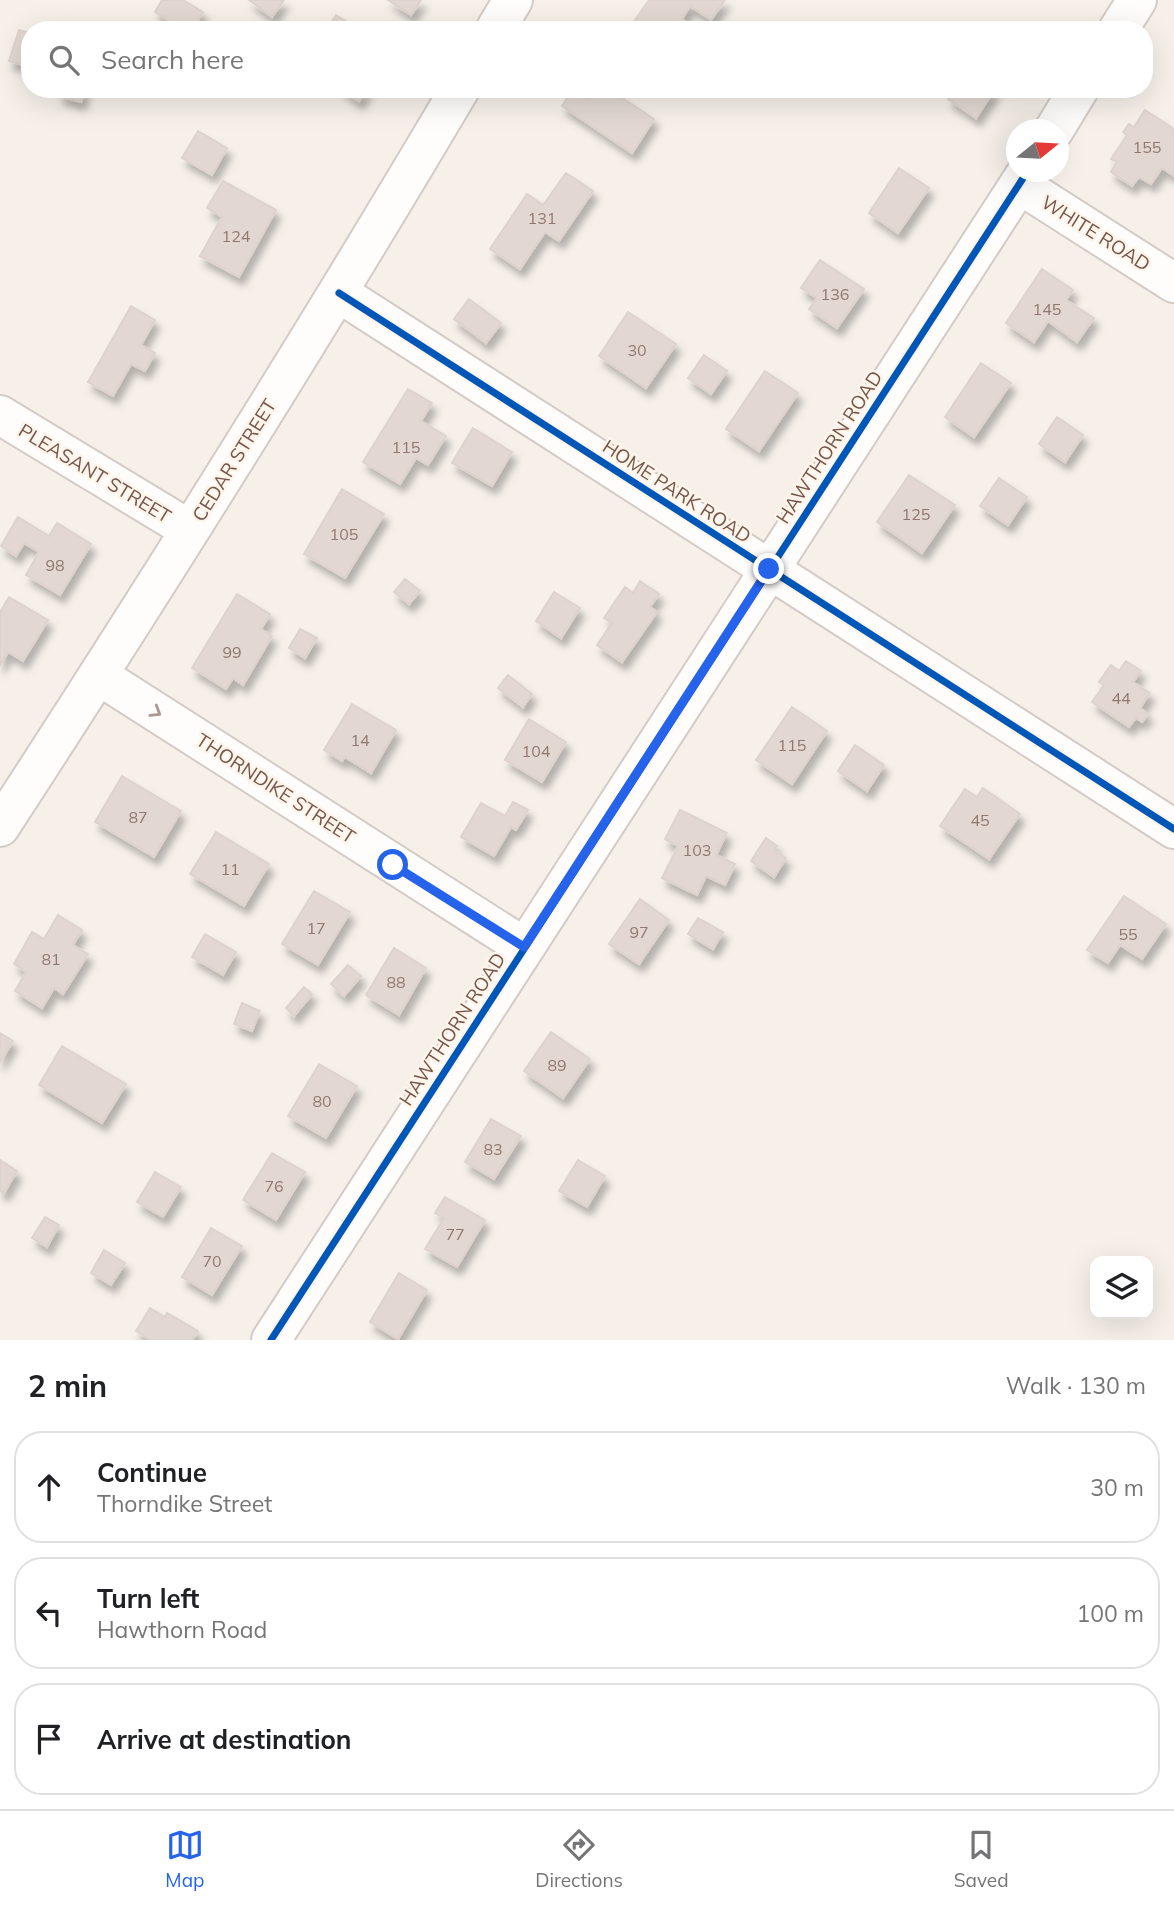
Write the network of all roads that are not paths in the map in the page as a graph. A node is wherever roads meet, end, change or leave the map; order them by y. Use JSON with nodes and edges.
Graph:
{"nodes":[{"id":1,"x":513,"y":0,"type":"edge"},
{"id":2,"x":1137,"y":0,"type":"edge"},
{"id":3,"x":500,"y":21,"type":"edge"},
{"id":4,"x":1124,"y":21,"type":"edge"},
{"id":5,"x":455,"y":98,"type":"edge"},
{"id":6,"x":1074,"y":98,"type":"edge"},
{"id":7,"x":1061,"y":119,"type":"edge"},
{"id":8,"x":1020,"y":182,"type":"edge"},
{"id":9,"x":1029,"y":182,"type":"edge"},
{"id":10,"x":1174,"y":283,"type":"edge"},
{"id":11,"x":339,"y":293,"type":"junction"},
{"id":12,"x":0,"y":415,"type":"edge"},
{"id":13,"x":190,"y":530,"type":"junction"},
{"id":14,"x":769,"y":569,"type":"junction"},
{"id":15,"x":98,"y":676,"type":"junction"},
{"id":16,"x":0,"y":827,"type":"edge"},
{"id":17,"x":1174,"y":830,"type":"edge"},
{"id":18,"x":524,"y":947,"type":"junction"},
{"id":19,"x":271,"y":1340,"type":"edge"}],
"edges":[{"from":1,"to":3,"type":"street"},
{"from":2,"to":4,"type":"street"},
{"from":5,"to":11,"type":"street","name":"CEDAR STREET"},
{"from":6,"to":7,"type":"street"},
{"from":8,"to":14,"type":"street","name":"HAWTHORN ROAD"},
{"from":9,"to":10,"type":"street","name":"WHITE ROAD"},
{"from":11,"to":13,"type":"street","name":"CEDAR STREET"},
{"from":11,"to":14,"type":"street","name":"HOME PARK ROAD"},
{"from":12,"to":13,"type":"street","name":"PLEASANT STREET"},
{"from":13,"to":15,"type":"street","name":"CEDAR STREET"},
{"from":14,"to":17,"type":"street","name":"HOME PARK ROAD"},
{"from":14,"to":18,"type":"street","name":"HAWTHORN ROAD"},
{"from":15,"to":16,"type":"street","name":"CEDAR STREET"},
{"from":15,"to":18,"type":"street","name":"THORNDIKE STREET","one_way":true},
{"from":18,"to":19,"type":"street","name":"HAWTHORN ROAD"}]}
